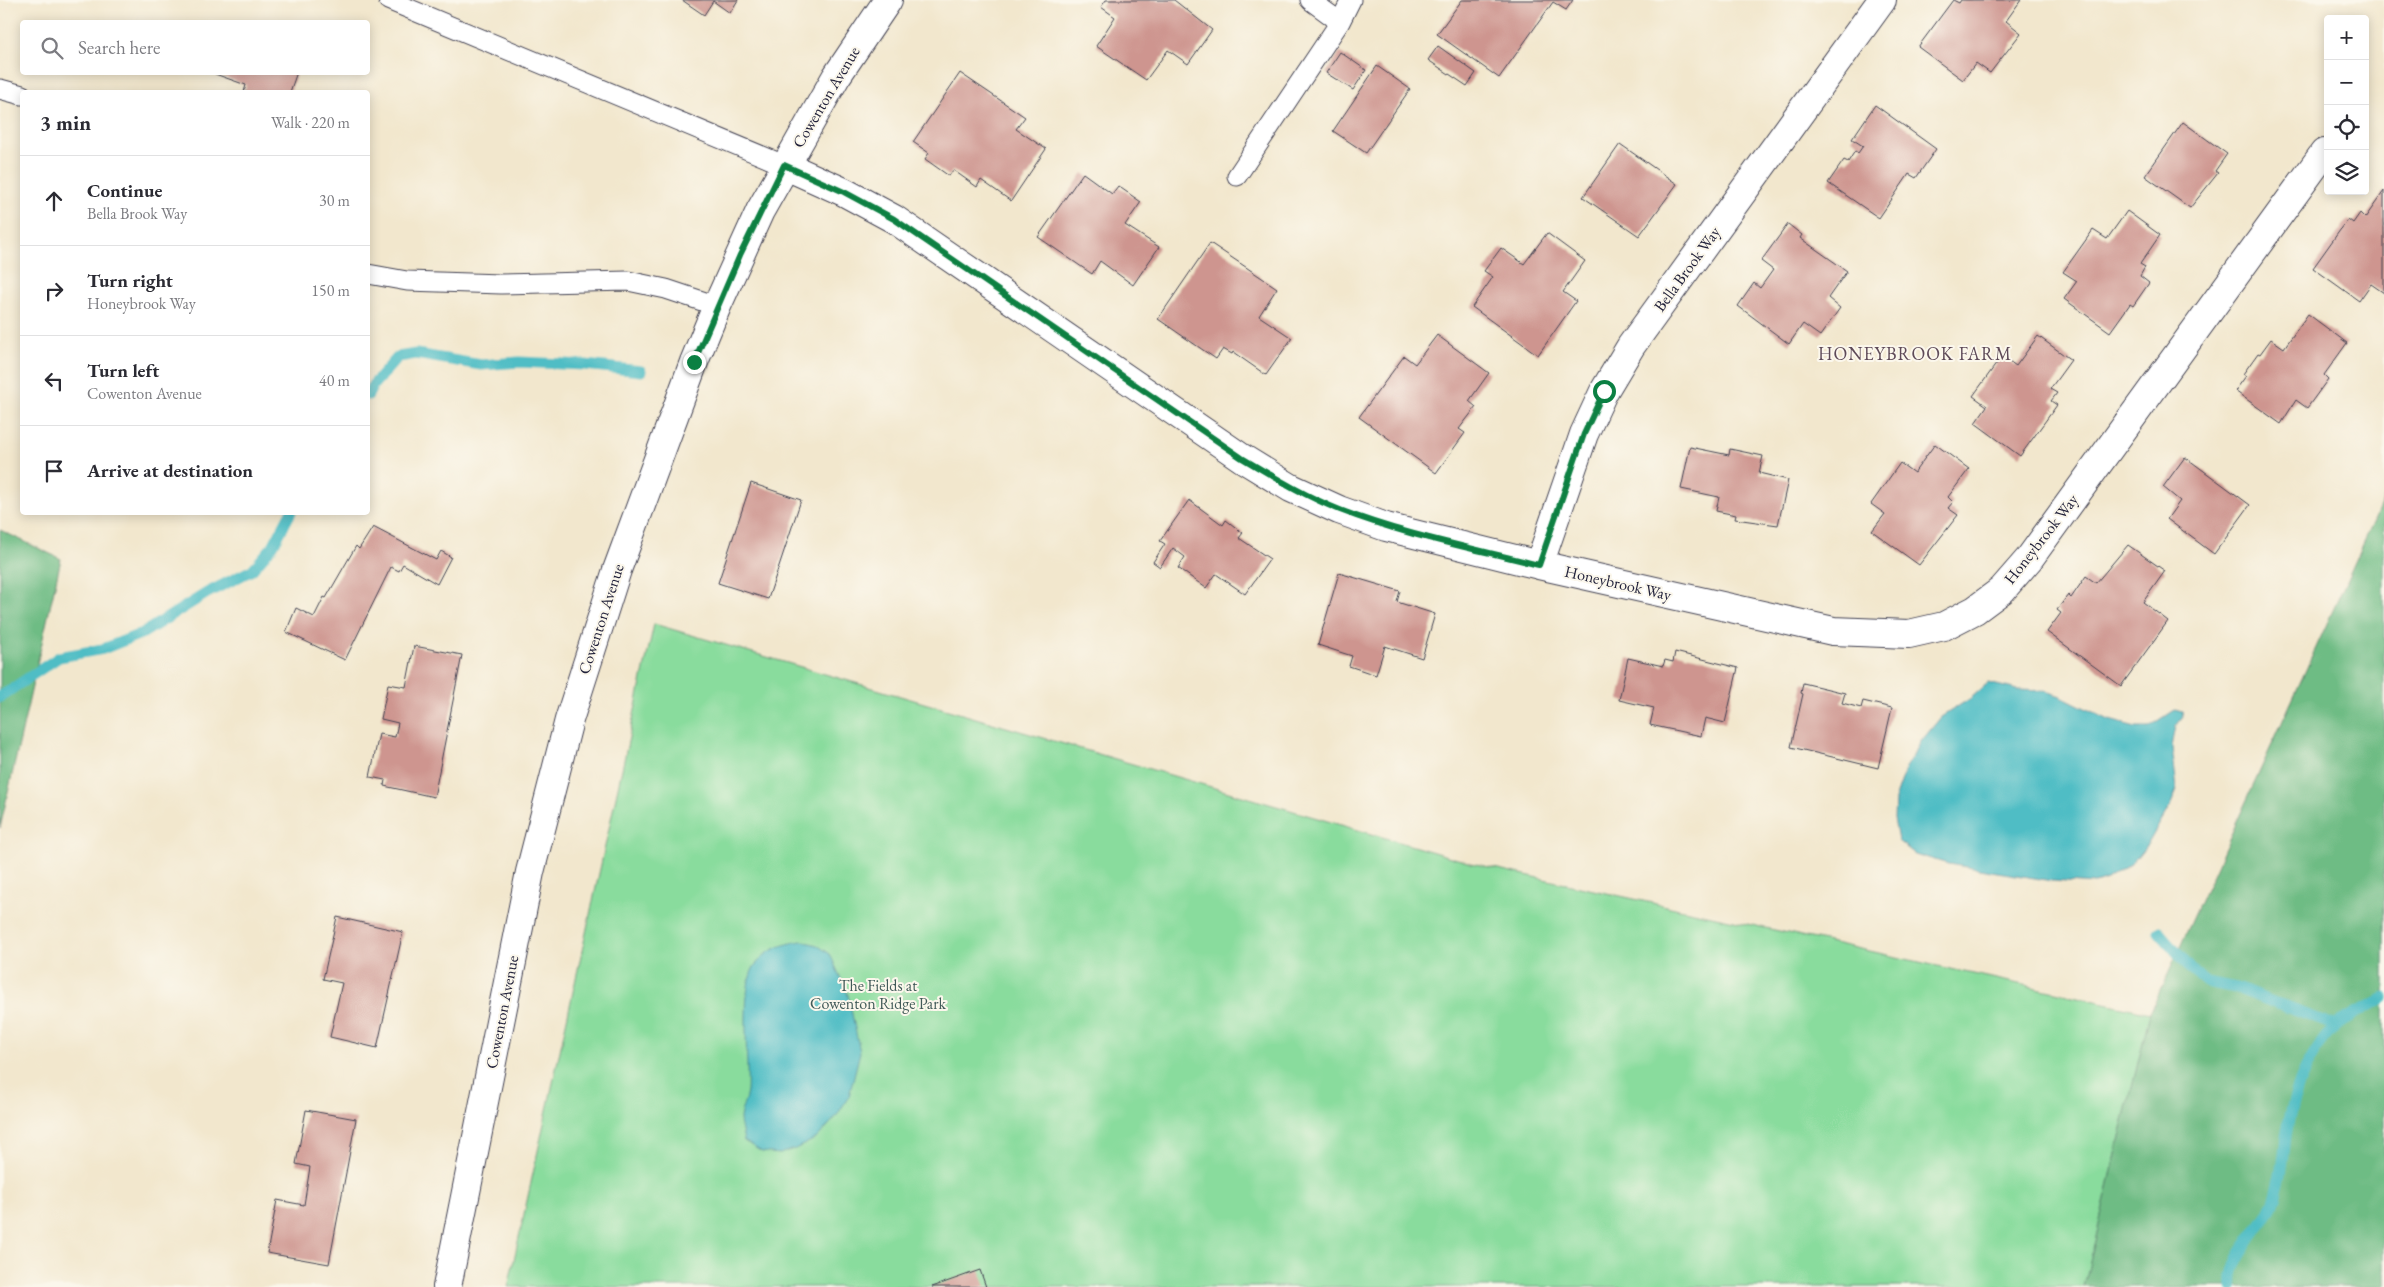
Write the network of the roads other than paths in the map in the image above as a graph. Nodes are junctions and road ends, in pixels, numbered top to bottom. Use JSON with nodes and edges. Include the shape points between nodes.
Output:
{"nodes":[{"id":1,"x":388,"y":0,"type":"edge"},
{"id":2,"x":888,"y":0,"type":"edge"},
{"id":3,"x":1310,"y":0,"type":"edge"},
{"id":4,"x":1350,"y":0,"type":"edge"},
{"id":5,"x":1882,"y":0,"type":"edge"},
{"id":6,"x":1340,"y":22,"type":"junction"},
{"id":7,"x":0,"y":89,"type":"edge"},
{"id":8,"x":20,"y":95,"type":"edge"},
{"id":9,"x":2324,"y":154,"type":"dead end"},
{"id":10,"x":784,"y":165,"type":"junction"},
{"id":11,"x":1237,"y":176,"type":"dead end"},
{"id":12,"x":370,"y":274,"type":"edge"},
{"id":13,"x":717,"y":306,"type":"junction"},
{"id":14,"x":1539,"y":565,"type":"junction"},
{"id":15,"x":447,"y":1287,"type":"edge"}],
"edges":[{"from":1,"to":10,"type":"lane"},
{"from":2,"to":10,"type":"street","name":"Cowenton Avenue","via":[[836,77]]},
{"from":3,"to":6,"type":"lane"},
{"from":4,"to":6,"type":"lane"},
{"from":5,"to":14,"type":"street","name":"Bella Brook Way","via":[[1631,346],[1604,391],[1584,434]]},
{"from":6,"to":11,"type":"lane"},
{"from":7,"to":8,"type":"lane"},
{"from":9,"to":14,"type":"street","name":"Honeybrook Way","via":[[2029,559],[2002,590],[1967,614],[1944,626],[1910,634],[1833,631]]},
{"from":10,"to":13,"type":"street","name":"Cowenton Avenue"},
{"from":10,"to":14,"type":"street","name":"Honeybrook Way","via":[[894,219],[1242,458],[1291,488],[1386,527]]},
{"from":12,"to":13,"type":"lane","via":[[407,281],[501,284],[628,281],[666,289]]},
{"from":13,"to":15,"type":"street","name":"Cowenton Avenue","via":[[640,503],[569,720],[530,872]]}]}
